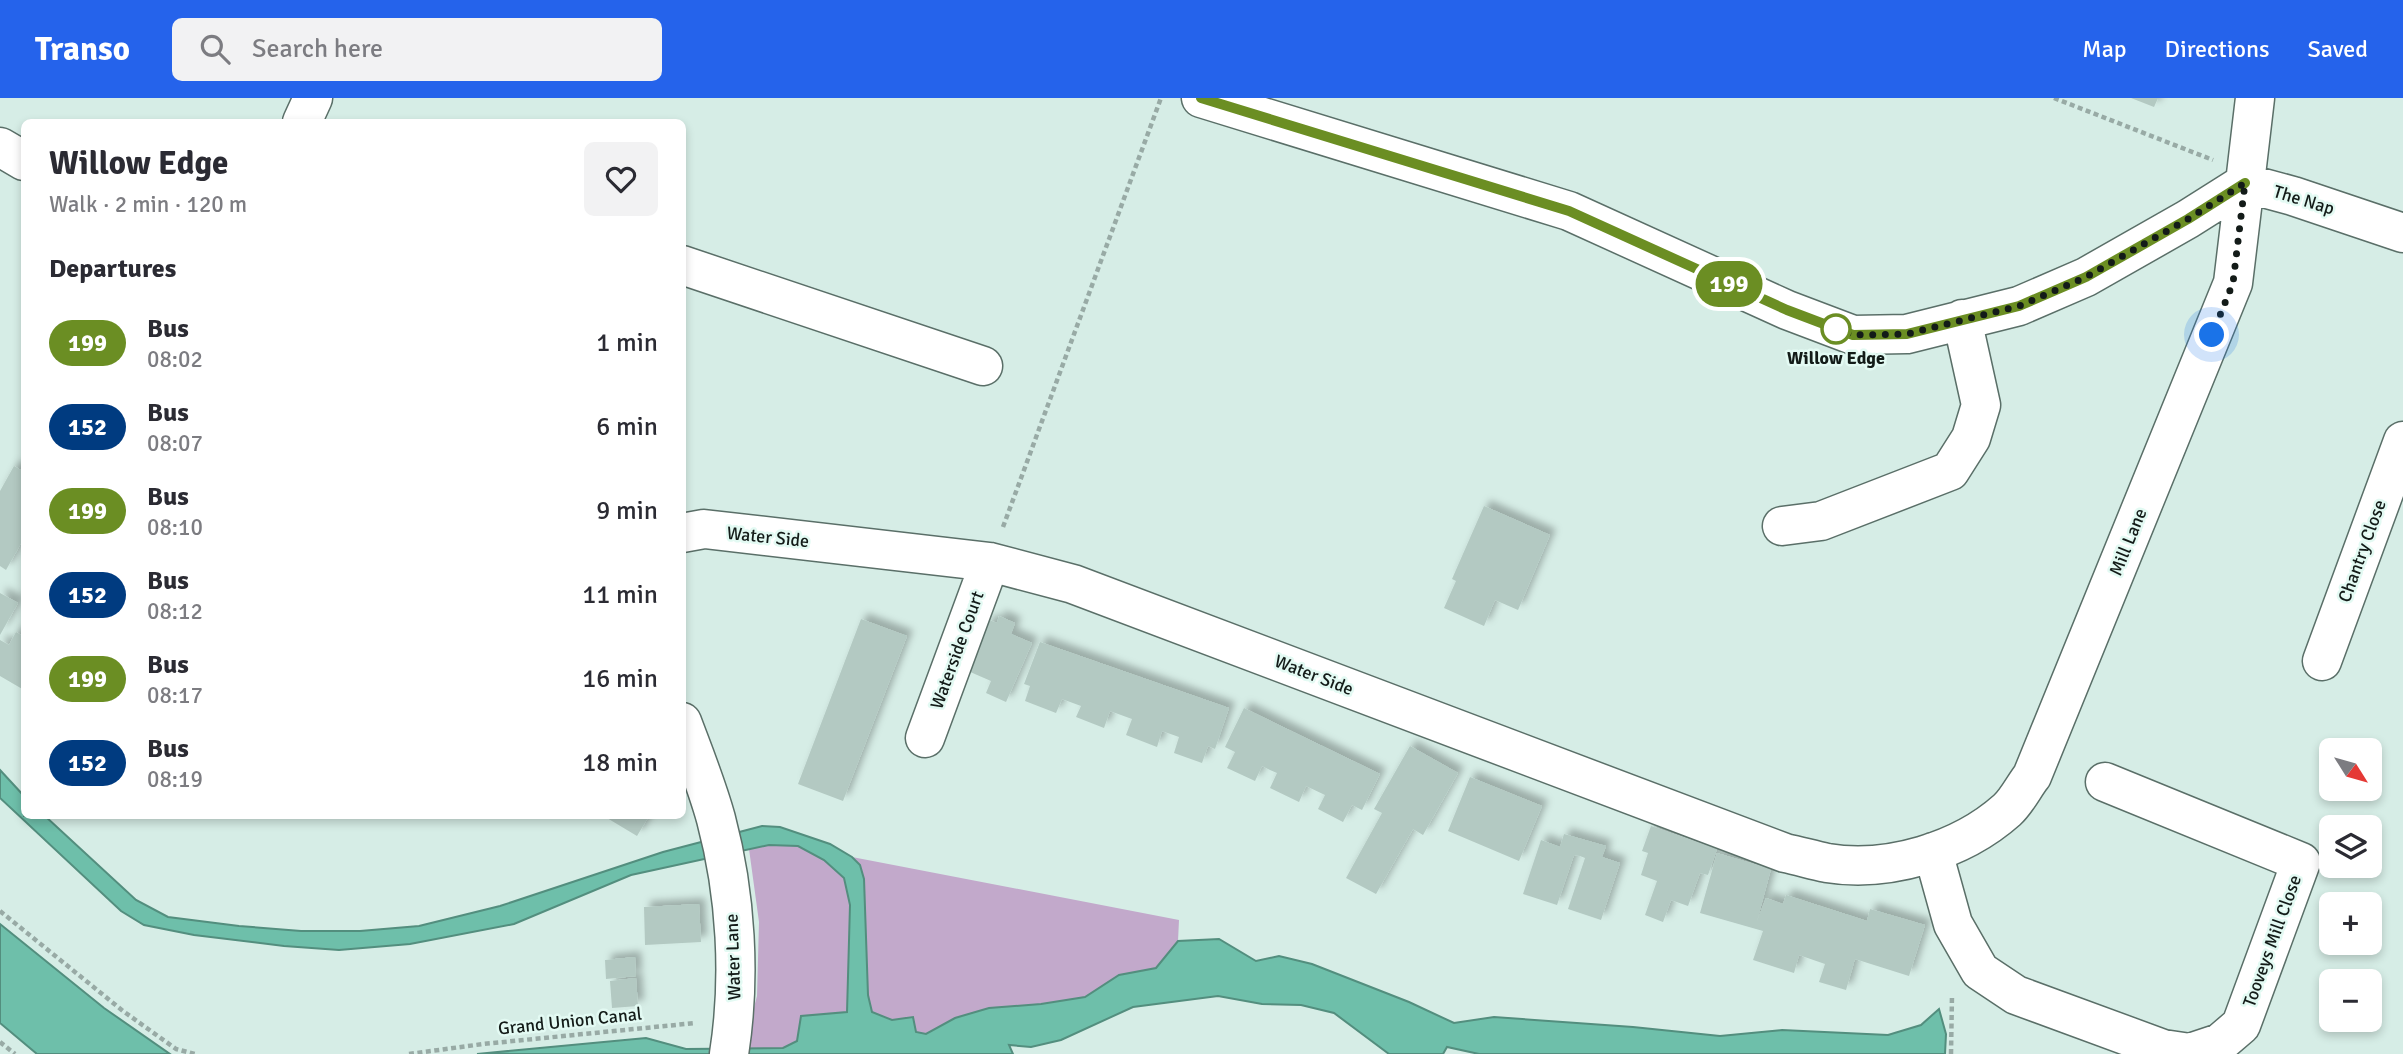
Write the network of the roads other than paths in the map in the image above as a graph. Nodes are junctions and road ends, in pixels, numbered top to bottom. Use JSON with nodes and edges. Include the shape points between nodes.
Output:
{"nodes":[{"id":1,"x":313,"y":98,"type":"edge"},
{"id":2,"x":1201,"y":98,"type":"edge"},
{"id":3,"x":2255,"y":98,"type":"edge"},
{"id":4,"x":303,"y":119,"type":"edge"},
{"id":5,"x":0,"y":147,"type":"edge"},
{"id":6,"x":21,"y":159,"type":"edge"},
{"id":7,"x":2245,"y":183,"type":"junction"},
{"id":8,"x":2403,"y":233,"type":"edge"},
{"id":9,"x":686,"y":266,"type":"edge"},
{"id":10,"x":1962,"y":319,"type":"junction"},
{"id":11,"x":983,"y":366,"type":"dead end"},
{"id":12,"x":2403,"y":440,"type":"edge"},
{"id":13,"x":1782,"y":526,"type":"dead end"},
{"id":14,"x":686,"y":532,"type":"edge"},
{"id":15,"x":990,"y":562,"type":"junction"},
{"id":16,"x":2322,"y":661,"type":"dead end"},
{"id":17,"x":686,"y":733,"type":"edge"},
{"id":18,"x":925,"y":738,"type":"dead end"},
{"id":19,"x":2105,"y":782,"type":"dead end"},
{"id":20,"x":1933,"y":852,"type":"junction"},
{"id":21,"x":732,"y":1037,"type":"edge"}],
"edges":[{"from":1,"to":4,"type":"street"},
{"from":2,"to":10,"type":"street","via":[[1569,211],[1853,335],[1907,334]]},
{"from":3,"to":7,"type":"street"},
{"from":5,"to":6,"type":"street"},
{"from":7,"to":8,"type":"street","name":"The Nap"},
{"from":7,"to":10,"type":"street","via":[[2086,277],[2019,306]]},
{"from":7,"to":20,"type":"street","name":"Mill Lane","via":[[2233,283],[2032,776],[2008,809]]},
{"from":9,"to":11,"type":"street"},
{"from":10,"to":13,"type":"street","via":[[1981,405],[1971,438],[1950,471],[1821,521]]},
{"from":12,"to":16,"type":"street","name":"Chantry Close"},
{"from":14,"to":15,"type":"street","name":"Water Side","via":[[704,529]]},
{"from":15,"to":18,"type":"street","name":"Waterside Court"},
{"from":15,"to":20,"type":"street","name":"Water Side","via":[[1073,583],[1785,853],[1829,863],[1885,864]]},
{"from":17,"to":21,"type":"street","name":"Water Lane","via":[[716,818],[725,861],[734,932]]},
{"from":19,"to":20,"type":"street","name":"Tooveys Mill Close","via":[[2313,867],[2241,1025],[2220,1043],[2190,1053],[2163,1049],[2016,995],[1980,971],[1953,924]]}]}
